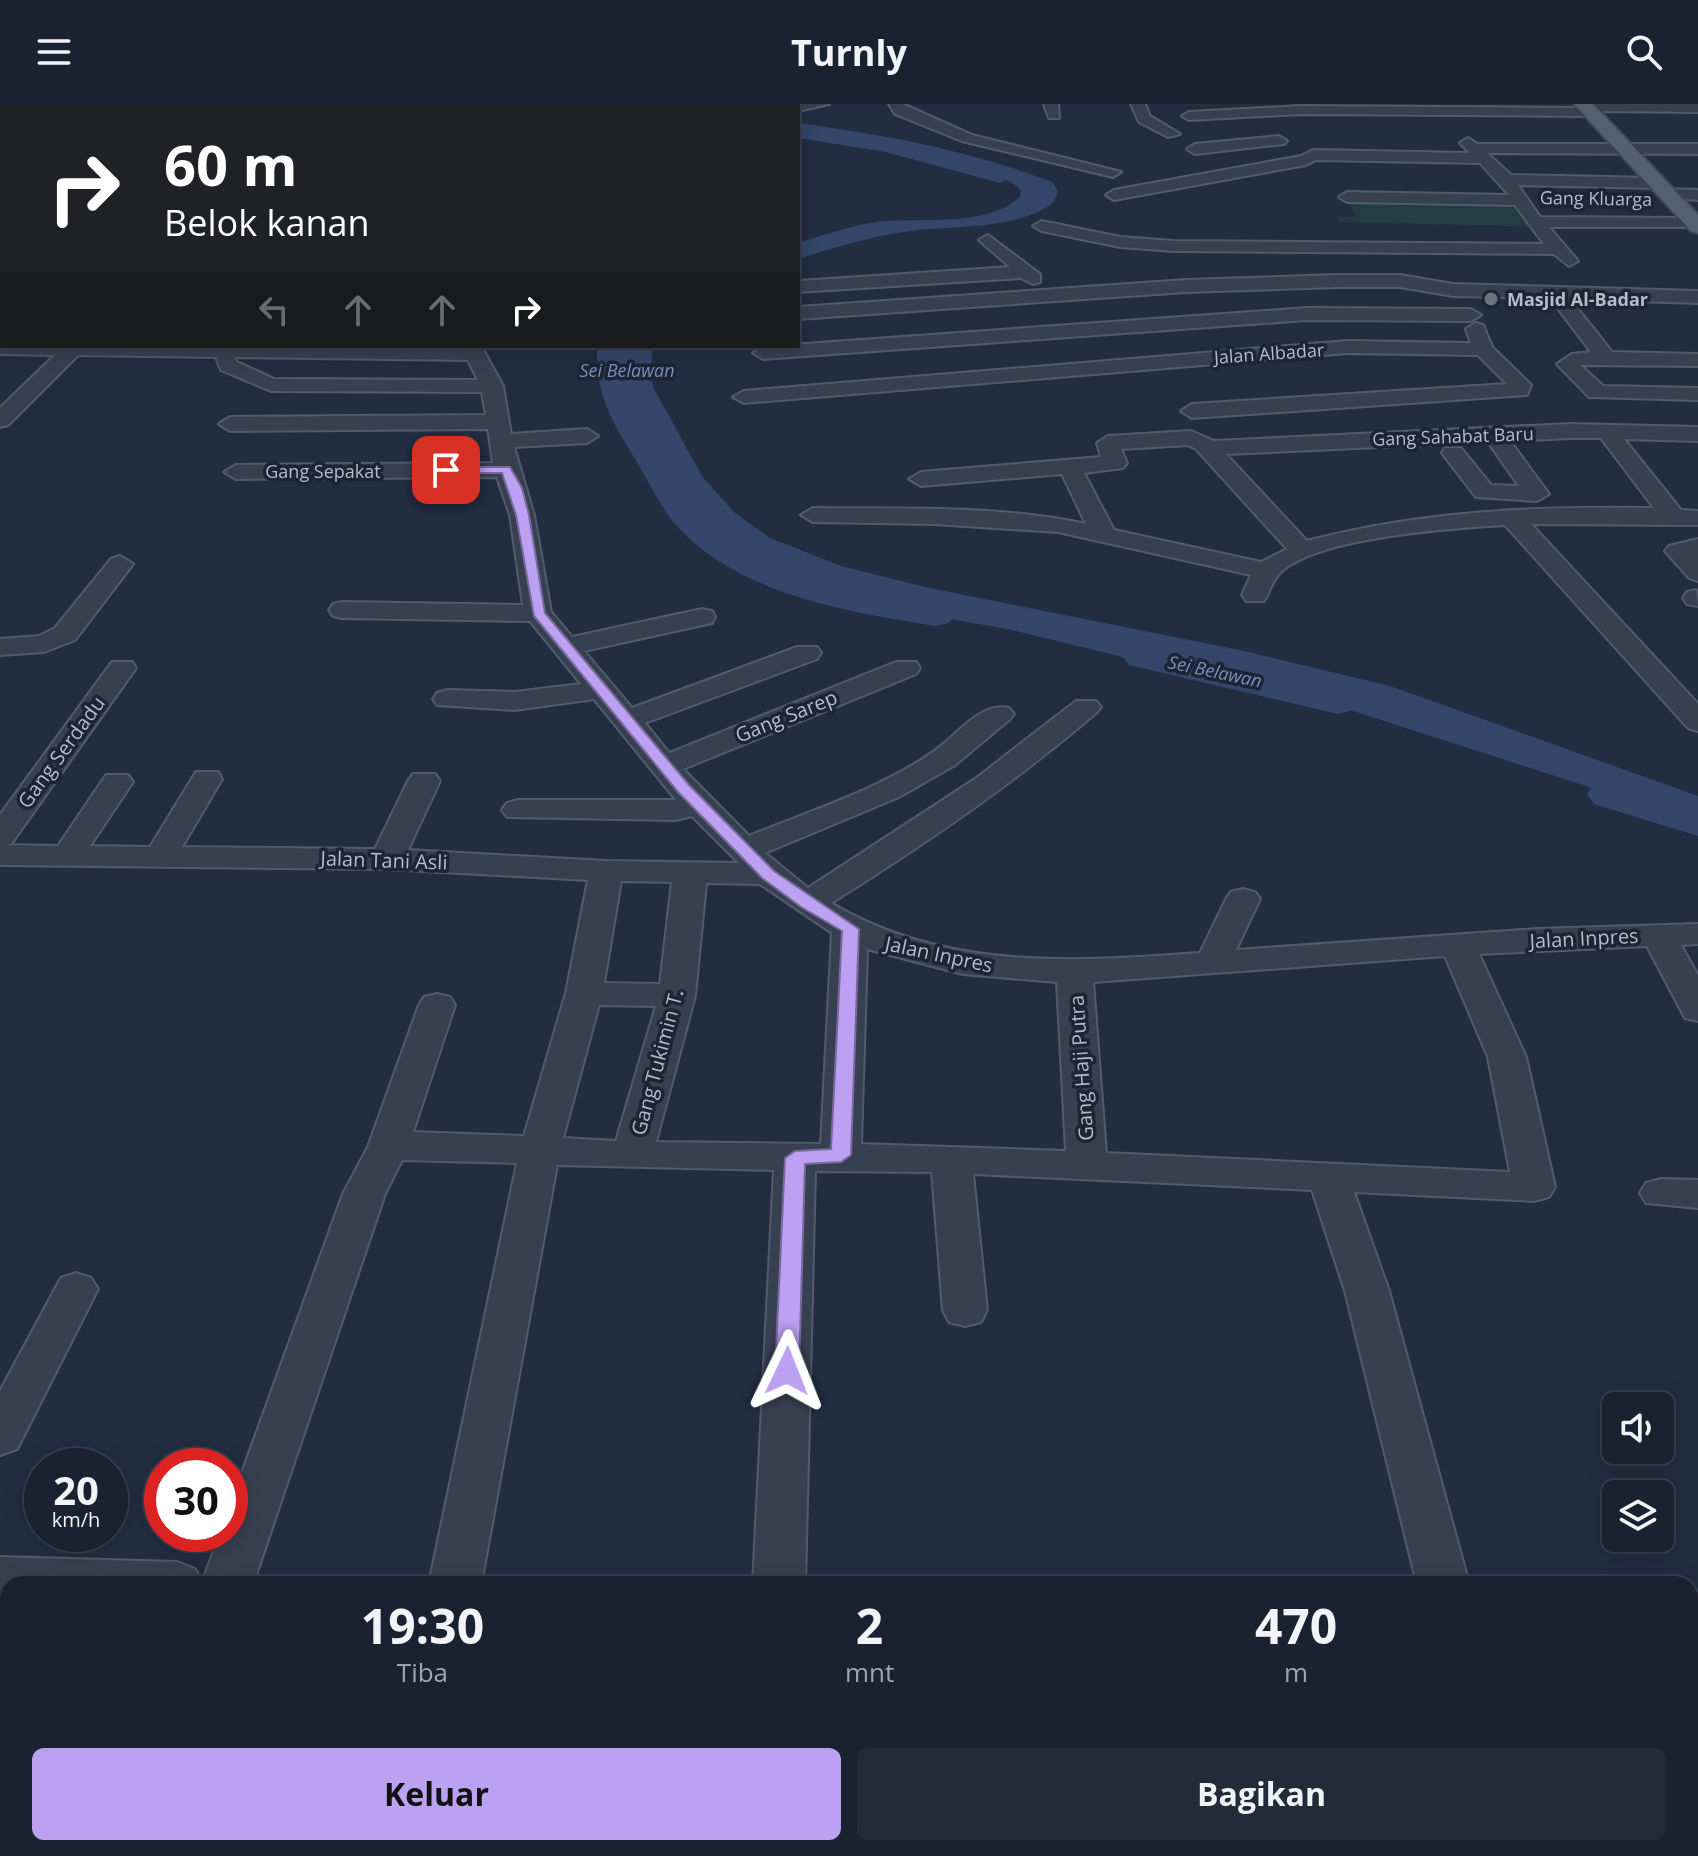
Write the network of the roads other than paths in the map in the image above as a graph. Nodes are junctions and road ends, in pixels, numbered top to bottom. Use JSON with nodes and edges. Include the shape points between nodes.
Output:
{"nodes":[{"id":1,"x":822,"y":104,"type":"edge"},
{"id":2,"x":896,"y":104,"type":"edge"},
{"id":3,"x":1138,"y":104,"type":"edge"},
{"id":4,"x":1697,"y":106,"type":"edge"},
{"id":5,"x":800,"y":107,"type":"edge"},
{"id":6,"x":1254,"y":108,"type":"edge"},
{"id":7,"x":1214,"y":109,"type":"edge"},
{"id":8,"x":1445,"y":113,"type":"edge"},
{"id":9,"x":1592,"y":114,"type":"edge"},
{"id":10,"x":1189,"y":116,"type":"dead end"},
{"id":11,"x":1698,"y":119,"type":"edge"},
{"id":12,"x":991,"y":128,"type":"dead end"},
{"id":13,"x":1635,"y":130,"type":"dead end"},
{"id":14,"x":948,"y":131,"type":"junction"},
{"id":15,"x":1206,"y":131,"type":"dead end"},
{"id":16,"x":1173,"y":134,"type":"dead end"},
{"id":17,"x":1296,"y":138,"type":"dead end"},
{"id":18,"x":1468,"y":146,"type":"junction"},
{"id":19,"x":1195,"y":149,"type":"dead end"},
{"id":20,"x":1626,"y":149,"type":"junction"},
{"id":21,"x":1698,"y":149,"type":"edge"},
{"id":22,"x":1113,"y":172,"type":"dead end"},
{"id":23,"x":1372,"y":176,"type":"dead end"},
{"id":24,"x":1108,"y":190,"type":"dead end"},
{"id":25,"x":1514,"y":190,"type":"junction"},
{"id":26,"x":1698,"y":195,"type":"edge"},
{"id":27,"x":1347,"y":197,"type":"dead end"},
{"id":28,"x":1683,"y":208,"type":"edge"},
{"id":29,"x":1535,"y":222,"type":"junction"},
{"id":30,"x":1042,"y":226,"type":"dead end"},
{"id":31,"x":988,"y":240,"type":"dead end"},
{"id":32,"x":1559,"y":249,"type":"junction"},
{"id":33,"x":936,"y":258,"type":"dead end"},
{"id":34,"x":872,"y":263,"type":"dead end"},
{"id":35,"x":1492,"y":267,"type":"dead end"},
{"id":36,"x":1576,"y":269,"type":"junction"},
{"id":37,"x":1109,"y":271,"type":"dead end"},
{"id":38,"x":1024,"y":272,"type":"junction"},
{"id":39,"x":958,"y":276,"type":"junction"},
{"id":40,"x":891,"y":282,"type":"junction"},
{"id":41,"x":800,"y":287,"type":"edge"},
{"id":42,"x":1133,"y":290,"type":"junction"},
{"id":43,"x":1453,"y":290,"type":"junction"},
{"id":44,"x":1555,"y":292,"type":"junction"},
{"id":45,"x":1596,"y":293,"type":"junction"},
{"id":46,"x":1057,"y":296,"type":"junction"},
{"id":47,"x":1698,"y":297,"type":"edge"},
{"id":48,"x":800,"y":313,"type":"edge"},
{"id":49,"x":1471,"y":315,"type":"junction"},
{"id":50,"x":1347,"y":347,"type":"junction"},
{"id":51,"x":59,"y":348,"type":"edge"},
{"id":52,"x":1439,"y":348,"type":"junction"},
{"id":53,"x":73,"y":349,"type":"junction"},
{"id":54,"x":1483,"y":349,"type":"junction"},
{"id":55,"x":472,"y":350,"type":"edge"},
{"id":56,"x":1286,"y":352,"type":"junction"},
{"id":57,"x":763,"y":353,"type":"dead end"},
{"id":58,"x":1605,"y":357,"type":"junction"},
{"id":59,"x":225,"y":359,"type":"dead end"},
{"id":60,"x":1188,"y":359,"type":"junction"},
{"id":61,"x":1698,"y":360,"type":"edge"},
{"id":62,"x":1095,"y":368,"type":"junction"},
{"id":63,"x":1365,"y":369,"type":"dead end"},
{"id":64,"x":1303,"y":373,"type":"dead end"},
{"id":65,"x":1203,"y":377,"type":"dead end"},
{"id":66,"x":492,"y":386,"type":"junction"},
{"id":67,"x":1111,"y":390,"type":"dead end"},
{"id":68,"x":1472,"y":394,"type":"junction"},
{"id":69,"x":1698,"y":394,"type":"edge"},
{"id":70,"x":744,"y":397,"type":"dead end"},
{"id":71,"x":1192,"y":411,"type":"dead end"},
{"id":72,"x":0,"y":420,"type":"edge"},
{"id":73,"x":230,"y":424,"type":"dead end"},
{"id":74,"x":500,"y":432,"type":"junction"},
{"id":75,"x":1608,"y":433,"type":"junction"},
{"id":76,"x":1494,"y":434,"type":"junction"},
{"id":77,"x":1698,"y":434,"type":"edge"},
{"id":78,"x":587,"y":436,"type":"dead end"},
{"id":79,"x":1208,"y":448,"type":"junction"},
{"id":80,"x":1453,"y":453,"type":"dead end"},
{"id":81,"x":1069,"y":466,"type":"junction"},
{"id":82,"x":506,"y":470,"type":"junction"},
{"id":83,"x":236,"y":472,"type":"dead end"},
{"id":84,"x":946,"y":477,"type":"junction"},
{"id":85,"x":921,"y":479,"type":"dead end"},
{"id":86,"x":1537,"y":494,"type":"junction"},
{"id":87,"x":813,"y":515,"type":"dead end"},
{"id":88,"x":1550,"y":516,"type":"junction"},
{"id":89,"x":1673,"y":516,"type":"junction"},
{"id":90,"x":957,"y":518,"type":"junction"},
{"id":91,"x":1698,"y":518,"type":"edge"},
{"id":92,"x":1513,"y":519,"type":"junction"},
{"id":93,"x":1103,"y":532,"type":"junction"},
{"id":94,"x":1698,"y":547,"type":"edge"},
{"id":95,"x":1302,"y":550,"type":"junction"},
{"id":96,"x":120,"y":564,"type":"dead end"},
{"id":97,"x":1267,"y":571,"type":"junction"},
{"id":98,"x":1697,"y":590,"type":"edge"},
{"id":99,"x":1255,"y":595,"type":"dead end"},
{"id":100,"x":342,"y":610,"type":"dead end"},
{"id":101,"x":538,"y":613,"type":"junction"},
{"id":102,"x":702,"y":617,"type":"dead end"},
{"id":103,"x":0,"y":647,"type":"edge"},
{"id":104,"x":565,"y":647,"type":"junction"},
{"id":105,"x":807,"y":653,"type":"dead end"},
{"id":106,"x":122,"y":668,"type":"dead end"},
{"id":107,"x":906,"y":668,"type":"dead end"},
{"id":108,"x":600,"y":690,"type":"junction"},
{"id":109,"x":447,"y":699,"type":"dead end"},
{"id":110,"x":1086,"y":707,"type":"dead end"},
{"id":111,"x":999,"y":714,"type":"dead end"},
{"id":112,"x":626,"y":720,"type":"junction"},
{"id":113,"x":1698,"y":722,"type":"edge"},
{"id":114,"x":665,"y":765,"type":"junction"},
{"id":115,"x":207,"y":779,"type":"dead end"},
{"id":116,"x":424,"y":781,"type":"dead end"},
{"id":117,"x":117,"y":782,"type":"dead end"},
{"id":118,"x":699,"y":804,"type":"junction"},
{"id":119,"x":518,"y":810,"type":"dead end"},
{"id":120,"x":0,"y":837,"type":"edge"},
{"id":121,"x":0,"y":855,"type":"edge"},
{"id":122,"x":68,"y":855,"type":"junction"},
{"id":123,"x":161,"y":855,"type":"junction"},
{"id":124,"x":387,"y":859,"type":"junction"},
{"id":125,"x":757,"y":862,"type":"junction"},
{"id":126,"x":606,"y":871,"type":"junction"},
{"id":127,"x":690,"y":874,"type":"junction"},
{"id":128,"x":1243,"y":899,"type":"dead end"},
{"id":129,"x":807,"y":903,"type":"junction"},
{"id":130,"x":850,"y":929,"type":"junction"},
{"id":131,"x":1658,"y":934,"type":"junction"},
{"id":132,"x":1698,"y":934,"type":"edge"},
{"id":133,"x":1458,"y":946,"type":"junction"},
{"id":134,"x":1213,"y":962,"type":"junction"},
{"id":135,"x":1074,"y":973,"type":"junction"},
{"id":136,"x":584,"y":993,"type":"junction"},
{"id":137,"x":677,"y":996,"type":"junction"},
{"id":138,"x":437,"y":1005,"type":"dead end"},
{"id":139,"x":1698,"y":1010,"type":"edge"},
{"id":140,"x":388,"y":1147,"type":"junction"},
{"id":141,"x":539,"y":1153,"type":"junction"},
{"id":142,"x":632,"y":1155,"type":"junction"},
{"id":143,"x":841,"y":1155,"type":"junction"},
{"id":144,"x":795,"y":1158,"type":"junction"},
{"id":145,"x":951,"y":1159,"type":"junction"},
{"id":146,"x":1087,"y":1164,"type":"junction"},
{"id":147,"x":1328,"y":1176,"type":"junction"},
{"id":148,"x":76,"y":1289,"type":"dead end"},
{"id":149,"x":965,"y":1310,"type":"dead end"},
{"id":150,"x":0,"y":1436,"type":"edge"},
{"id":151,"x":230,"y":1576,"type":"edge"},
{"id":152,"x":457,"y":1576,"type":"edge"},
{"id":153,"x":779,"y":1576,"type":"edge"},
{"id":154,"x":1441,"y":1576,"type":"edge"}],
"edges":[{"from":1,"to":5,"type":"street"},
{"from":2,"to":14,"type":"street","via":[[900,111]]},
{"from":3,"to":16,"type":"street","via":[[1144,119]]},
{"from":4,"to":9,"type":"street"},
{"from":6,"to":7,"type":"street"},
{"from":6,"to":8,"type":"street"},
{"from":7,"to":10,"type":"street"},
{"from":8,"to":9,"type":"street"},
{"from":8,"to":15,"type":"street","via":[[1306,119]]},
{"from":8,"to":18,"type":"street"},
{"from":9,"to":11,"type":"street"},
{"from":9,"to":13,"type":"street"},
{"from":9,"to":20,"type":"main road"},
{"from":12,"to":14,"type":"street"},
{"from":14,"to":22,"type":"street"},
{"from":17,"to":19,"type":"street"},
{"from":18,"to":20,"type":"street"},
{"from":18,"to":24,"type":"street","via":[[1316,155],[1205,177],[1173,175]]},
{"from":18,"to":25,"type":"street"},
{"from":20,"to":21,"type":"street"},
{"from":20,"to":28,"type":"main road"},
{"from":23,"to":25,"type":"street"},
{"from":25,"to":27,"type":"street"},
{"from":25,"to":28,"type":"street","name":"Gang Kluarga"},
{"from":25,"to":29,"type":"street"},
{"from":26,"to":28,"type":"street"},
{"from":28,"to":29,"type":"street"},
{"from":29,"to":32,"type":"street"},
{"from":30,"to":32,"type":"street","via":[[1138,244],[1257,257]]},
{"from":31,"to":38,"type":"street"},
{"from":32,"to":36,"type":"street"},
{"from":33,"to":39,"type":"street"},
{"from":34,"to":40,"type":"street"},
{"from":35,"to":36,"type":"street"},
{"from":36,"to":45,"type":"street"},
{"from":37,"to":42,"type":"street"},
{"from":38,"to":39,"type":"street"},
{"from":38,"to":46,"type":"street"},
{"from":39,"to":40,"type":"street"},
{"from":40,"to":41,"type":"street"},
{"from":42,"to":43,"type":"street","via":[[1400,281]]},
{"from":42,"to":46,"type":"street"},
{"from":43,"to":44,"type":"street"},
{"from":43,"to":49,"type":"street"},
{"from":44,"to":45,"type":"street"},
{"from":44,"to":58,"type":"street"},
{"from":45,"to":47,"type":"street"},
{"from":46,"to":48,"type":"street"},
{"from":49,"to":54,"type":"street"},
{"from":49,"to":57,"type":"street","via":[[1307,314]]},
{"from":50,"to":52,"type":"street","name":"Jalan Albadar"},
{"from":50,"to":56,"type":"street","name":"Jalan Albadar"},
{"from":50,"to":63,"type":"street"},
{"from":51,"to":53,"type":"street"},
{"from":52,"to":54,"type":"street","name":"Jalan Albadar"},
{"from":52,"to":68,"type":"street"},
{"from":53,"to":55,"type":"street"},
{"from":53,"to":72,"type":"street"},
{"from":54,"to":68,"type":"street","via":[[1521,389]]},
{"from":55,"to":66,"type":"street","name":"Jalan Inpres"},
{"from":56,"to":60,"type":"street","name":"Jalan Albadar"},
{"from":56,"to":64,"type":"street"},
{"from":58,"to":61,"type":"street"},
{"from":58,"to":69,"type":"street","via":[[1567,364],[1597,392]]},
{"from":59,"to":66,"type":"street","via":[[242,375],[271,385]]},
{"from":60,"to":62,"type":"street","name":"Jalan Albadar"},
{"from":60,"to":65,"type":"street"},
{"from":62,"to":67,"type":"street"},
{"from":62,"to":70,"type":"street","name":"Jalan Albadar"},
{"from":66,"to":74,"type":"street","name":"Jalan Inpres"},
{"from":68,"to":71,"type":"street"},
{"from":73,"to":74,"type":"street"},
{"from":74,"to":78,"type":"street"},
{"from":74,"to":82,"type":"street","name":"Jalan Inpres"},
{"from":75,"to":76,"type":"street","name":"Gang Sahabat Baru"},
{"from":75,"to":77,"type":"street","name":"Gang Sahabat Baru"},
{"from":75,"to":89,"type":"street"},
{"from":76,"to":79,"type":"street","name":"Gang Sahabat Baru"},
{"from":76,"to":86,"type":"street"},
{"from":79,"to":81,"type":"street","name":"Gang Sahabat Baru","via":[[1191,438],[1115,442],[1106,446],[1115,463]]},
{"from":79,"to":95,"type":"street"},
{"from":80,"to":86,"type":"street","via":[[1484,492]]},
{"from":81,"to":84,"type":"street"},
{"from":81,"to":93,"type":"street"},
{"from":82,"to":83,"type":"street","name":"Gang Sepakat"},
{"from":82,"to":101,"type":"street","name":"Jalan Inpres","via":[[516,488]]},
{"from":84,"to":85,"type":"street"},
{"from":84,"to":90,"type":"street"},
{"from":86,"to":88,"type":"street"},
{"from":87,"to":90,"type":"street"},
{"from":88,"to":89,"type":"street"},
{"from":88,"to":92,"type":"street"},
{"from":89,"to":91,"type":"street"},
{"from":90,"to":93,"type":"street"},
{"from":92,"to":95,"type":"street","via":[[1380,531]]},
{"from":92,"to":113,"type":"street"},
{"from":93,"to":97,"type":"street"},
{"from":94,"to":98,"type":"street","via":[[1678,551]]},
{"from":95,"to":97,"type":"street"},
{"from":96,"to":103,"type":"street","via":[[65,634],[44,644]]},
{"from":97,"to":99,"type":"street"},
{"from":100,"to":101,"type":"street"},
{"from":101,"to":104,"type":"street","name":"Jalan Inpres"},
{"from":102,"to":104,"type":"street"},
{"from":104,"to":108,"type":"street","name":"Jalan Inpres"},
{"from":105,"to":112,"type":"street"},
{"from":106,"to":120,"type":"street","name":"Gang Serdadu"},
{"from":107,"to":114,"type":"street","name":"Gang Sarep"},
{"from":108,"to":109,"type":"street","via":[[528,700]]},
{"from":108,"to":112,"type":"street","name":"Jalan Inpres"},
{"from":110,"to":129,"type":"street","via":[[1035,751]]},
{"from":111,"to":125,"type":"street","via":[[944,759]]},
{"from":112,"to":114,"type":"street","name":"Jalan Inpres"},
{"from":114,"to":118,"type":"street","name":"Jalan Inpres"},
{"from":115,"to":123,"type":"street"},
{"from":116,"to":124,"type":"street"},
{"from":117,"to":122,"type":"street"},
{"from":118,"to":119,"type":"street","via":[[676,810]]},
{"from":118,"to":125,"type":"street","name":"Jalan Inpres"},
{"from":121,"to":122,"type":"street","name":"Jalan Tani Asli"},
{"from":122,"to":123,"type":"street","name":"Jalan Tani Asli"},
{"from":123,"to":124,"type":"street","name":"Jalan Tani Asli"},
{"from":124,"to":126,"type":"street","name":"Jalan Tani Asli"},
{"from":125,"to":127,"type":"street","name":"Jalan Tani Asli"},
{"from":125,"to":129,"type":"street","name":"Jalan Inpres"},
{"from":126,"to":127,"type":"street","name":"Jalan Tani Asli"},
{"from":126,"to":136,"type":"street"},
{"from":127,"to":137,"type":"street","name":"Gang Tukimin T."},
{"from":128,"to":134,"type":"street"},
{"from":129,"to":130,"type":"street","name":"Jalan Inpres"},
{"from":130,"to":135,"type":"street","name":"Jalan Inpres","via":[[963,963]]},
{"from":130,"to":143,"type":"street"},
{"from":131,"to":132,"type":"street","name":"Jalan Inpres"},
{"from":131,"to":133,"type":"street","name":"Jalan Inpres"},
{"from":131,"to":139,"type":"street"},
{"from":133,"to":134,"type":"street","name":"Jalan Inpres"},
{"from":133,"to":147,"type":"street","via":[[1507,1057],[1534,1187]]},
{"from":134,"to":135,"type":"street","name":"Jalan Inpres"},
{"from":135,"to":146,"type":"street","name":"Gang Haji Putra"},
{"from":136,"to":137,"type":"street"},
{"from":136,"to":141,"type":"street"},
{"from":137,"to":142,"type":"street","name":"Gang Tukimin T."},
{"from":138,"to":140,"type":"street"},
{"from":140,"to":141,"type":"street"},
{"from":140,"to":151,"type":"street","via":[[364,1194]]},
{"from":141,"to":142,"type":"street"},
{"from":141,"to":152,"type":"street"},
{"from":142,"to":144,"type":"street"},
{"from":143,"to":144,"type":"street"},
{"from":143,"to":145,"type":"street"},
{"from":144,"to":153,"type":"street"},
{"from":145,"to":146,"type":"street"},
{"from":145,"to":149,"type":"street"},
{"from":146,"to":147,"type":"street"},
{"from":147,"to":154,"type":"street","via":[[1367,1291]]},
{"from":148,"to":150,"type":"street"}]}
